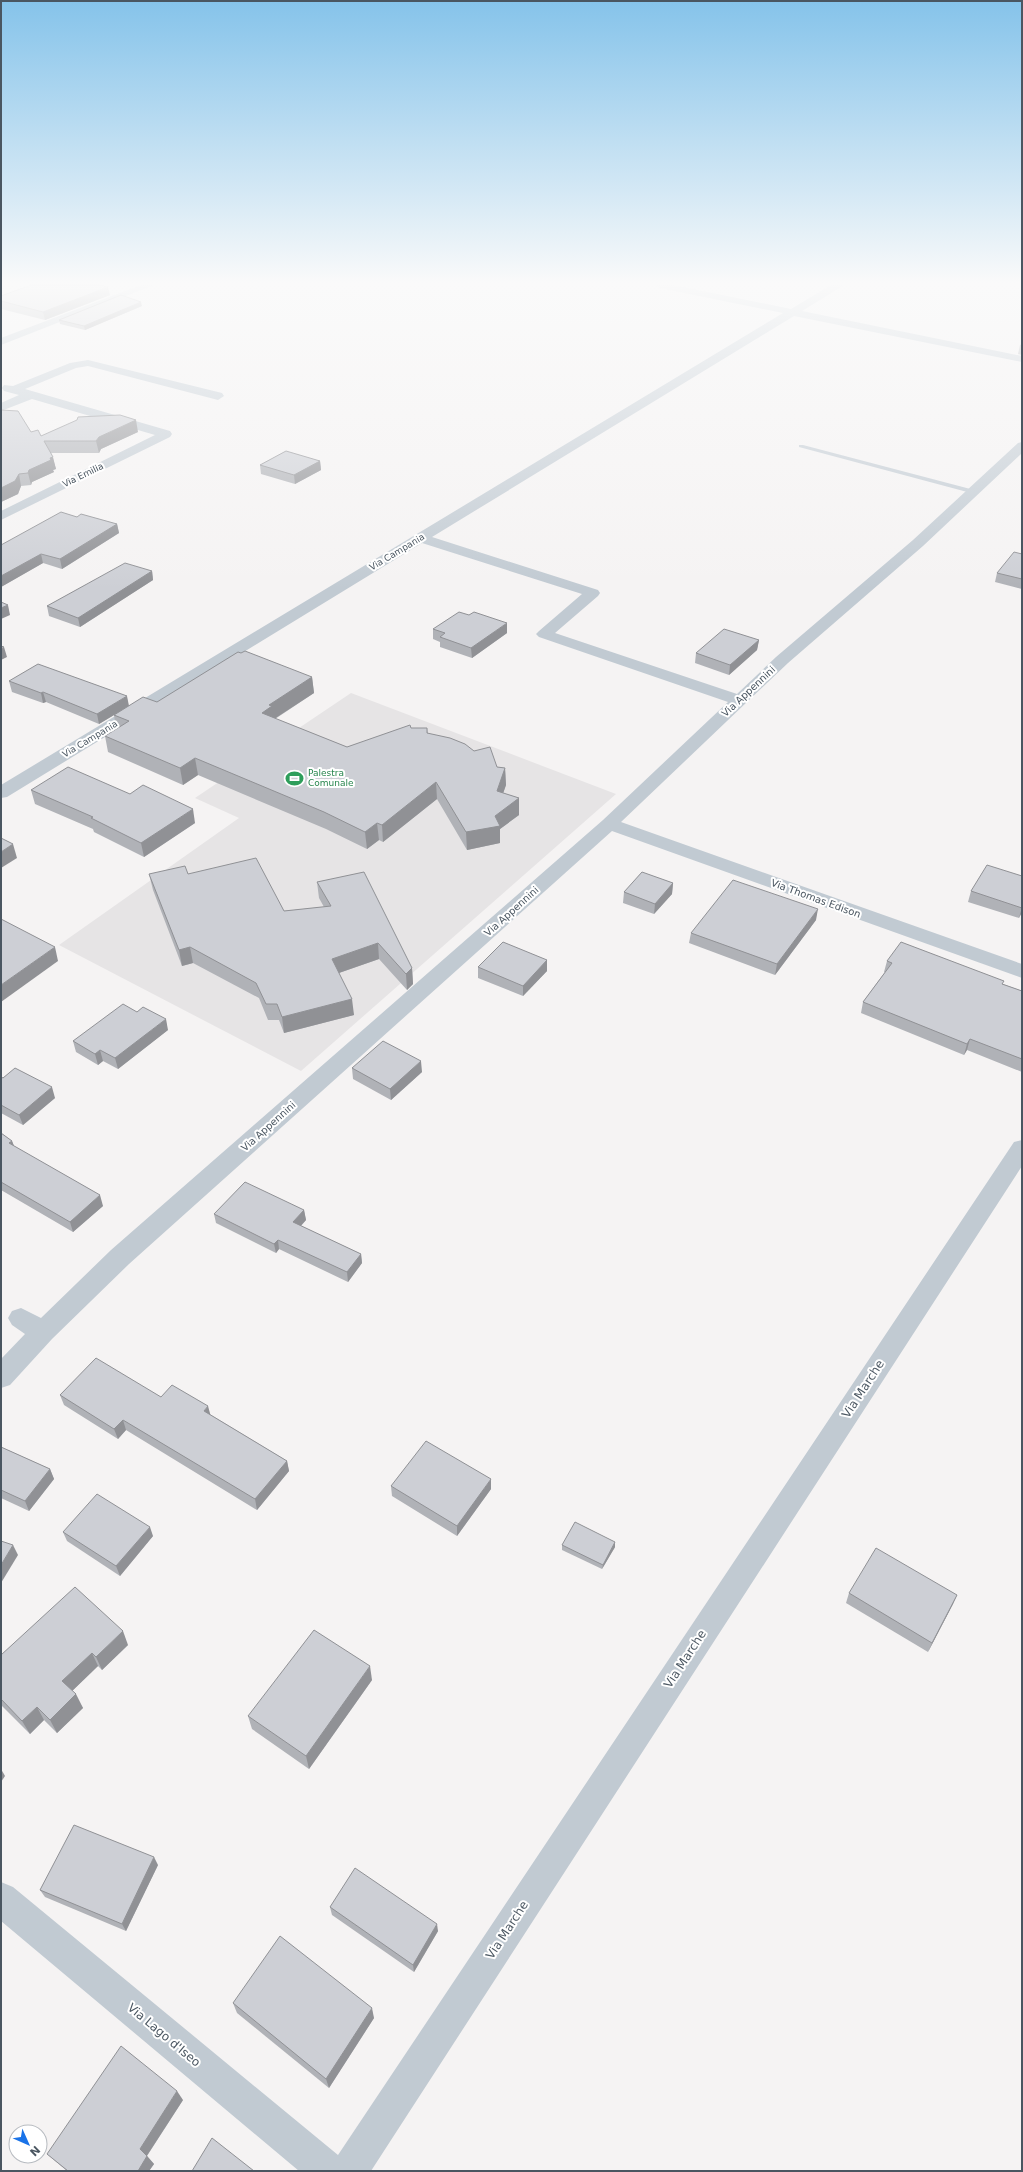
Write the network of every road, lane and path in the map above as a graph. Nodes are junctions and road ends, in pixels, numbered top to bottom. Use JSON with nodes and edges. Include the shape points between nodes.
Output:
{"nodes":[{"id":1,"x":2,"y":386,"type":"edge"},
{"id":2,"x":22,"y":386,"type":"edge"},
{"id":3,"x":180,"y":386,"type":"edge"},
{"id":4,"x":668,"y":386,"type":"edge"},
{"id":5,"x":13,"y":390,"type":"junction"},
{"id":6,"x":30,"y":395,"type":"junction"},
{"id":7,"x":218,"y":396,"type":"dead end"},
{"id":8,"x":1,"y":407,"type":"edge"},
{"id":9,"x":801,"y":446,"type":"dead end"},
{"id":10,"x":1018,"y":455,"type":"edge"},
{"id":11,"x":974,"y":491,"type":"junction"},
{"id":12,"x":1,"y":516,"type":"edge"},
{"id":13,"x":420,"y":538,"type":"junction"},
{"id":14,"x":738,"y":700,"type":"junction"},
{"id":15,"x":1,"y":793,"type":"edge"},
{"id":16,"x":609,"y":824,"type":"junction"},
{"id":17,"x":1022,"y":971,"type":"edge"},
{"id":18,"x":1022,"y":1148,"type":"edge"},
{"id":19,"x":21,"y":1318,"type":"dead end"},
{"id":20,"x":43,"y":1332,"type":"junction"},
{"id":21,"x":1,"y":1378,"type":"edge"},
{"id":22,"x":1,"y":1899,"type":"edge"},
{"id":23,"x":328,"y":2171,"type":"edge"},
{"id":24,"x":349,"y":2171,"type":"edge"}],
"edges":[{"from":1,"to":5,"type":"street"},
{"from":2,"to":5,"type":"street"},
{"from":3,"to":7,"type":"street"},
{"from":4,"to":13,"type":"street","name":"Via Campania"},
{"from":5,"to":6,"type":"street"},
{"from":6,"to":8,"type":"street"},
{"from":6,"to":12,"type":"street","name":"Via Emilia","via":[[166,434]]},
{"from":9,"to":11,"type":"lane"},
{"from":10,"to":11,"type":"street","name":"Via Appennini"},
{"from":11,"to":14,"type":"street","name":"Via Appennini"},
{"from":13,"to":14,"type":"street","via":[[593,593],[544,634]]},
{"from":13,"to":15,"type":"street","name":"Via Campania"},
{"from":14,"to":16,"type":"street","name":"Via Appennini"},
{"from":16,"to":17,"type":"street","name":"Via Thomas Edison"},
{"from":16,"to":20,"type":"street","name":"Via Appennini","via":[[120,1257]]},
{"from":18,"to":24,"type":"street","name":"Via Marche"},
{"from":19,"to":20,"type":"street"},
{"from":20,"to":21,"type":"street","name":"Via Appennini"},
{"from":22,"to":23,"type":"street","name":"Via Lago d'Iseo"}]}
